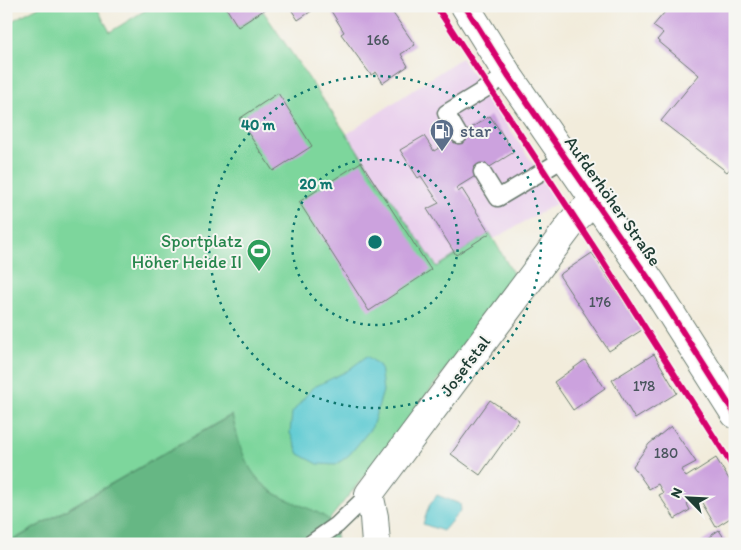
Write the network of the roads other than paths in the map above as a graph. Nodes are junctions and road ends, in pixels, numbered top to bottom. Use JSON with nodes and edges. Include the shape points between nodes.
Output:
{"nodes":[{"id":1,"x":465,"y":6,"type":"edge"},
{"id":2,"x":508,"y":75,"type":"junction"},
{"id":3,"x":459,"y":135,"type":"dead end"},
{"id":4,"x":565,"y":158,"type":"junction"},
{"id":5,"x":482,"y":172,"type":"dead end"},
{"id":6,"x":595,"y":200,"type":"junction"},
{"id":7,"x":735,"y":414,"type":"edge"},
{"id":8,"x":369,"y":494,"type":"junction"},
{"id":9,"x":310,"y":544,"type":"edge"},
{"id":10,"x":376,"y":544,"type":"edge"}],
"edges":[{"from":1,"to":2,"type":"main road","name":"Aufderhöher Straße"},
{"from":2,"to":3,"type":"lane","via":[[446,113]]},
{"from":2,"to":4,"type":"main road","name":"Aufderhöher Straße"},
{"from":4,"to":5,"type":"lane","via":[[498,198]]},
{"from":4,"to":6,"type":"main road","name":"Aufderhöher Straße"},
{"from":6,"to":7,"type":"main road","name":"Aufderhöher Straße","via":[[654,285]]},
{"from":6,"to":8,"type":"main road","name":"Josefstal","via":[[575,219]]},
{"from":8,"to":9,"type":"lane","via":[[337,525]]},
{"from":8,"to":10,"type":"main road"}]}
